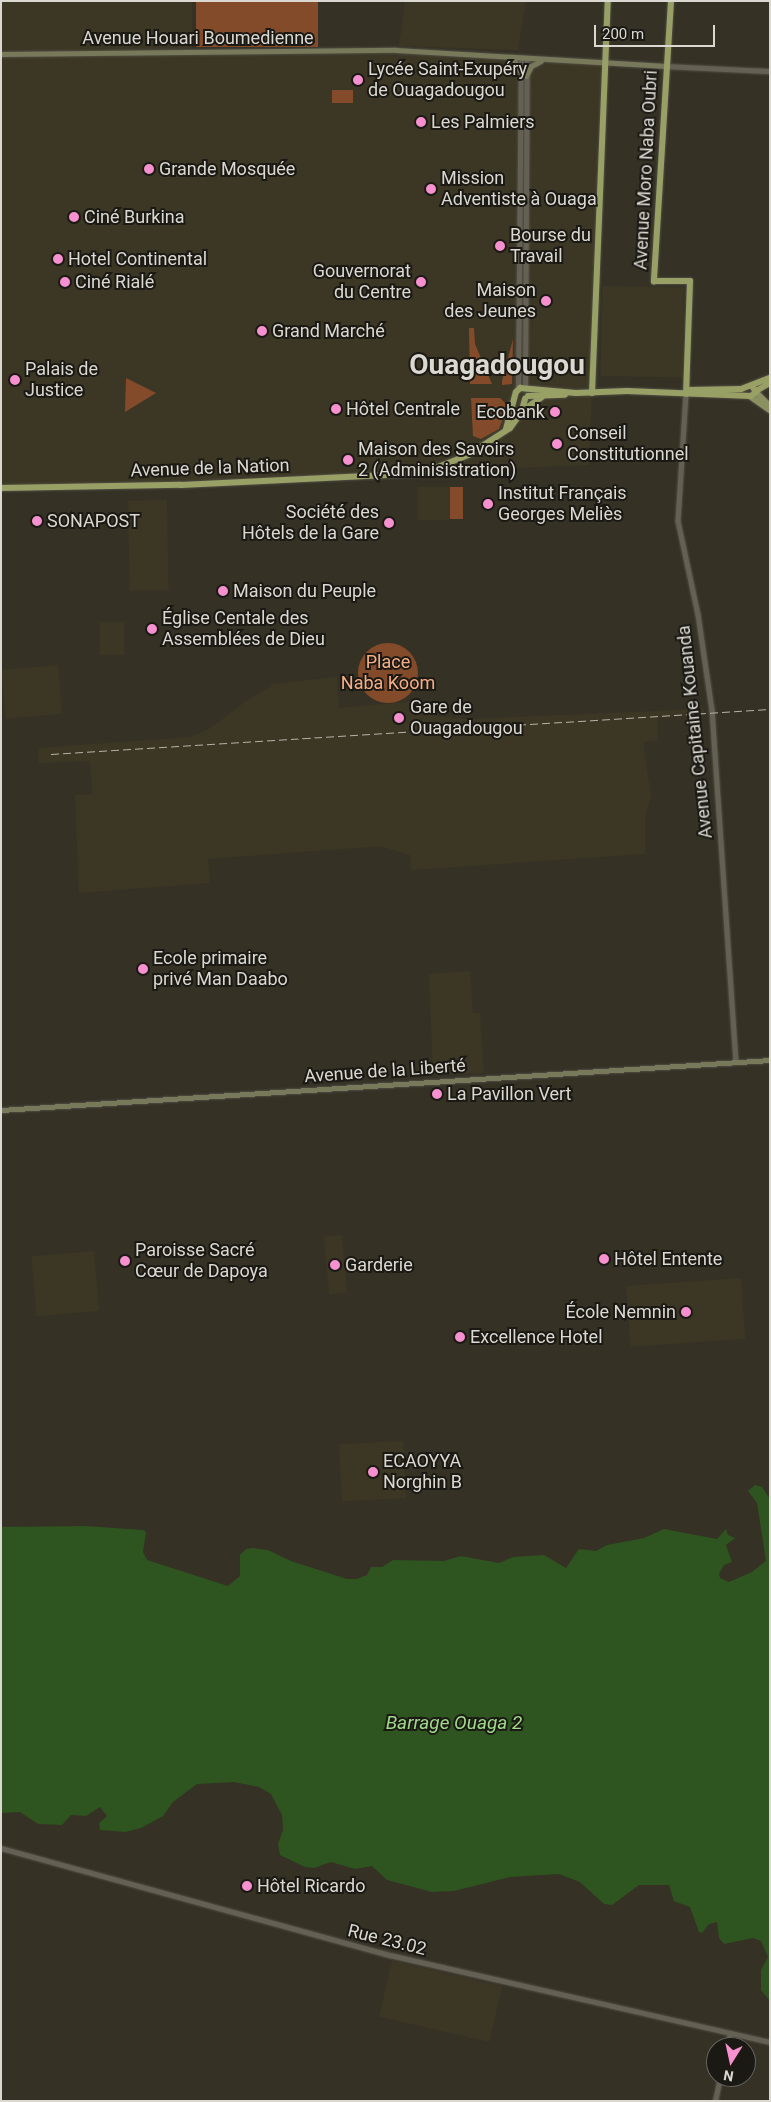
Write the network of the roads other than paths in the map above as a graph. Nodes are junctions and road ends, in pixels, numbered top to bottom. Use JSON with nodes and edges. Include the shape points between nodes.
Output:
{"nodes":[{"id":1,"x":608,"y":1,"type":"edge"},
{"id":2,"x":671,"y":1,"type":"edge"},
{"id":3,"x":1,"y":54,"type":"edge"},
{"id":4,"x":510,"y":57,"type":"junction"},
{"id":5,"x":524,"y":59,"type":"junction"},
{"id":6,"x":544,"y":60,"type":"junction"},
{"id":7,"x":606,"y":63,"type":"junction"},
{"id":8,"x":667,"y":66,"type":"junction"},
{"id":9,"x":770,"y":70,"type":"edge"},
{"id":10,"x":520,"y":71,"type":"junction"},
{"id":11,"x":526,"y":76,"type":"junction"},
{"id":12,"x":523,"y":91,"type":"junction"},
{"id":13,"x":690,"y":282,"type":"joint"},
{"id":14,"x":519,"y":324,"type":"junction"},
{"id":15,"x":526,"y":324,"type":"junction"},
{"id":16,"x":770,"y":378,"type":"edge"},
{"id":17,"x":770,"y":383,"type":"edge"},
{"id":18,"x":752,"y":391,"type":"junction"},
{"id":19,"x":686,"y":392,"type":"junction"},
{"id":20,"x":524,"y":393,"type":"junction"},
{"id":21,"x":576,"y":393,"type":"junction"},
{"id":22,"x":592,"y":393,"type":"junction"},
{"id":23,"x":543,"y":396,"type":"junction"},
{"id":24,"x":770,"y":406,"type":"edge"},
{"id":25,"x":770,"y":410,"type":"edge"},
{"id":26,"x":522,"y":411,"type":"junction"},
{"id":27,"x":504,"y":432,"type":"junction"},
{"id":28,"x":4,"y":489,"type":"edge"},
{"id":29,"x":770,"y":1060,"type":"edge"},
{"id":30,"x":736,"y":1062,"type":"junction"},
{"id":31,"x":1,"y":1110,"type":"edge"},
{"id":32,"x":1,"y":1848,"type":"edge"},
{"id":33,"x":730,"y":2033,"type":"junction"},
{"id":34,"x":729,"y":2037,"type":"edge"},
{"id":35,"x":770,"y":2042,"type":"edge"},
{"id":36,"x":718,"y":2087,"type":"edge"},
{"id":37,"x":715,"y":2101,"type":"edge"}],
"edges":[{"from":1,"to":7,"type":"highway"},
{"from":2,"to":8,"type":"highway","name":"Avenue Moro Naba Oubri"},
{"from":3,"to":4,"type":"main road","name":"Avenue Houari Boumedienne","via":[[396,50]]},
{"from":4,"to":5,"type":"main road","name":"Avenue Houari Boumedienne"},
{"from":4,"to":10,"type":"main road","via":[[517,62]]},
{"from":5,"to":6,"type":"main road","name":"Avenue Houari Boumedienne"},
{"from":5,"to":10,"type":"street"},
{"from":5,"to":11,"type":"street"},
{"from":6,"to":7,"type":"main road","name":"Avenue Houari Boumedienne"},
{"from":6,"to":11,"type":"main road","via":[[531,66]]},
{"from":7,"to":8,"type":"main road","name":"Avenue Houari Boumedienne"},
{"from":7,"to":22,"type":"highway"},
{"from":8,"to":9,"type":"street"},
{"from":8,"to":13,"type":"highway","name":"Avenue Moro Naba Oubri","via":[[654,281]]},
{"from":10,"to":12,"type":"street"},
{"from":11,"to":12,"type":"street"},
{"from":12,"to":14,"type":"street"},
{"from":12,"to":15,"type":"street"},
{"from":13,"to":19,"type":"highway","name":"Avenue Capitaine Kouanda"},
{"from":14,"to":15,"type":"street"},
{"from":14,"to":20,"type":"street"},
{"from":15,"to":20,"type":"street"},
{"from":16,"to":18,"type":"highway"},
{"from":17,"to":18,"type":"highway"},
{"from":18,"to":19,"type":"highway"},
{"from":18,"to":24,"type":"main road"},
{"from":18,"to":25,"type":"main road"},
{"from":19,"to":22,"type":"highway"},
{"from":19,"to":30,"type":"street","name":"Avenue Capitaine Kouanda","via":[[678,521],[698,614],[712,710]]},
{"from":20,"to":21,"type":"highway"},
{"from":20,"to":23,"type":"highway"},
{"from":20,"to":26,"type":"highway"},
{"from":20,"to":27,"type":"highway","via":[[517,398]]},
{"from":21,"to":22,"type":"highway"},
{"from":21,"to":23,"type":"highway"},
{"from":23,"to":26,"type":"highway"},
{"from":26,"to":27,"type":"highway","name":"Avenue de la Nation"},
{"from":27,"to":28,"type":"highway","name":"Avenue de la Nation","via":[[453,462],[413,474]]},
{"from":29,"to":30,"type":"main road","name":"Avenue de la Liberté"},
{"from":30,"to":31,"type":"main road","name":"Avenue de la Liberté"},
{"from":32,"to":33,"type":"street","name":"Rue 23.02","via":[[390,1956]]},
{"from":33,"to":34,"type":"street"},
{"from":33,"to":35,"type":"street","name":"Rue 23.02"},
{"from":36,"to":37,"type":"street"}]}
